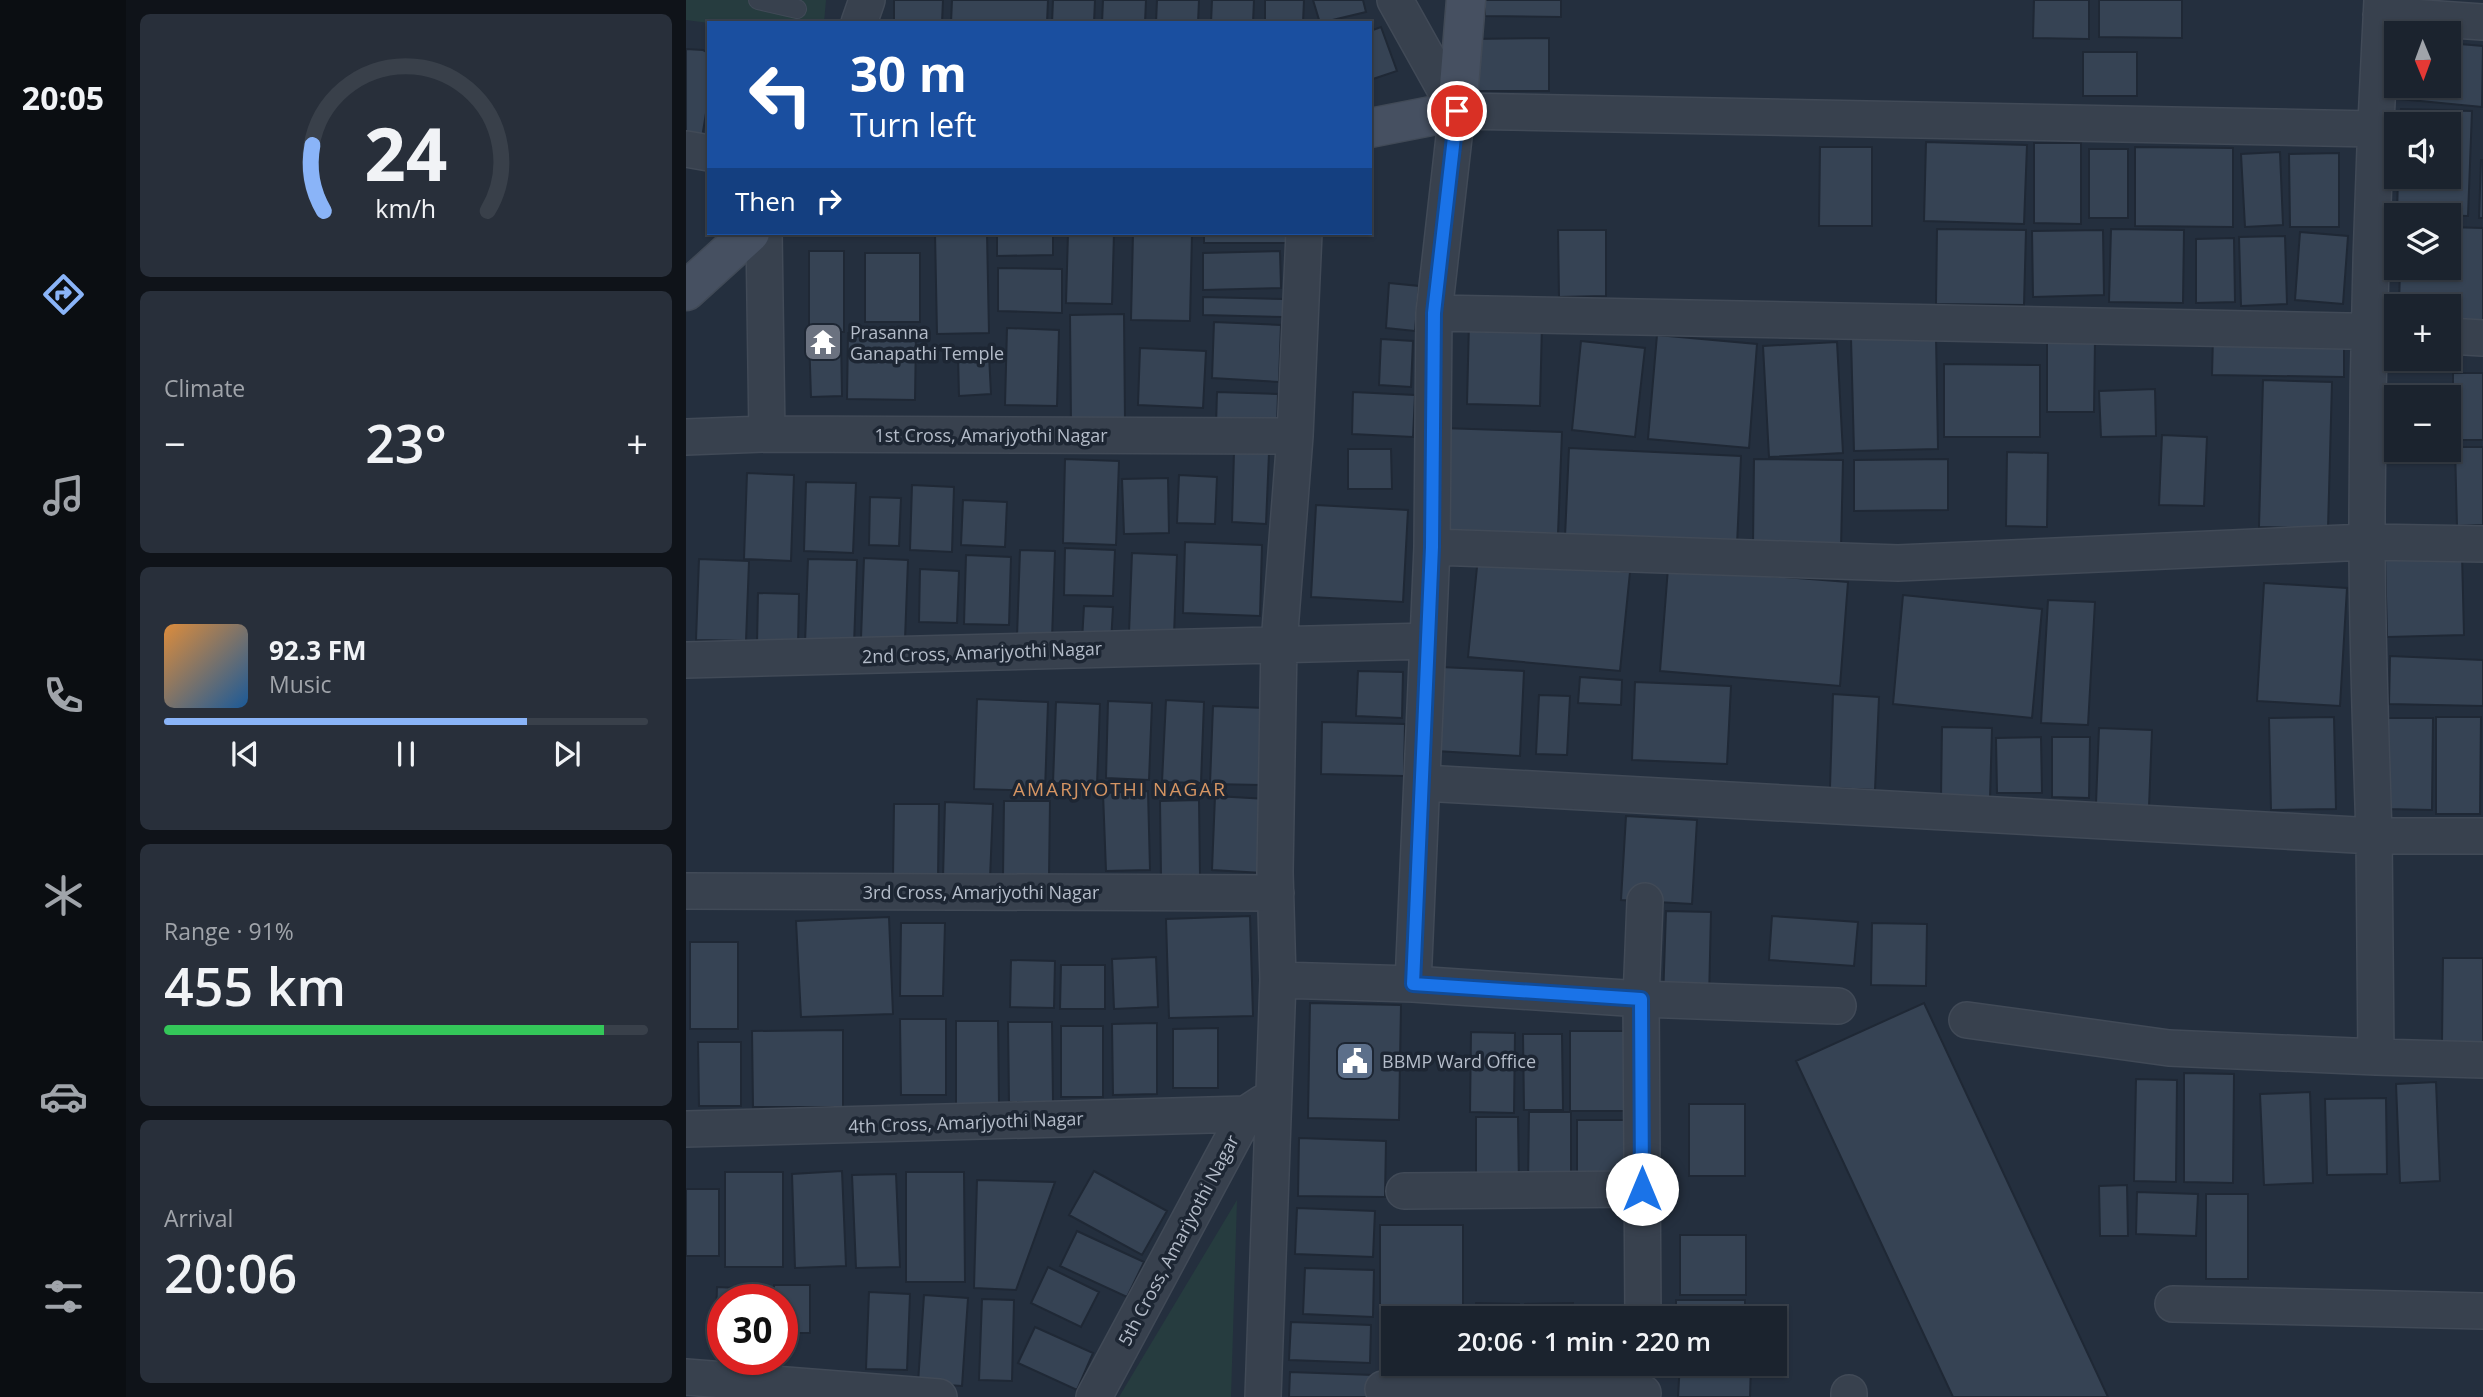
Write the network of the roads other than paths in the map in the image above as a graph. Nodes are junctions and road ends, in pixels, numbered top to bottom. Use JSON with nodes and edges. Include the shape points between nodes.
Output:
{"nodes":[{"id":1,"x":758,"y":0,"type":"edge"},
{"id":2,"x":867,"y":0,"type":"edge"},
{"id":3,"x":1395,"y":0,"type":"edge"},
{"id":4,"x":1466,"y":0,"type":"edge"},
{"id":5,"x":2381,"y":7,"type":"edge"},
{"id":6,"x":797,"y":9,"type":"dead end"},
{"id":7,"x":860,"y":21,"type":"edge"},
{"id":8,"x":2483,"y":22,"type":"edge"},
{"id":9,"x":1457,"y":111,"type":"junction"},
{"id":10,"x":1372,"y":128,"type":"edge"},
{"id":11,"x":2374,"y":129,"type":"junction"},
{"id":12,"x":686,"y":149,"type":"edge"},
{"id":13,"x":707,"y":153,"type":"edge"},
{"id":14,"x":748,"y":235,"type":"edge"},
{"id":15,"x":764,"y":235,"type":"edge"},
{"id":16,"x":1304,"y":235,"type":"edge"},
{"id":17,"x":686,"y":291,"type":"edge"},
{"id":18,"x":1434,"y":313,"type":"junction"},
{"id":19,"x":2382,"y":331,"type":"edge"},
{"id":20,"x":2461,"y":337,"type":"edge"},
{"id":21,"x":2483,"y":338,"type":"edge"},
{"id":22,"x":767,"y":434,"type":"junction"},
{"id":23,"x":1295,"y":436,"type":"junction"},
{"id":24,"x":686,"y":438,"type":"edge"},
{"id":25,"x":2367,"y":542,"type":"junction"},
{"id":26,"x":2483,"y":544,"type":"edge"},
{"id":27,"x":1432,"y":547,"type":"junction"},
{"id":28,"x":1428,"y":641,"type":"junction"},
{"id":29,"x":1279,"y":644,"type":"junction"},
{"id":30,"x":686,"y":660,"type":"edge"},
{"id":31,"x":1423,"y":783,"type":"junction"},
{"id":32,"x":2374,"y":836,"type":"junction"},
{"id":33,"x":2483,"y":836,"type":"edge"},
{"id":34,"x":686,"y":891,"type":"edge"},
{"id":35,"x":1276,"y":893,"type":"junction"},
{"id":36,"x":1645,"y":901,"type":"dead end"},
{"id":37,"x":1278,"y":981,"type":"junction"},
{"id":38,"x":1413,"y":984,"type":"junction"},
{"id":39,"x":1641,"y":999,"type":"junction"},
{"id":40,"x":1838,"y":1006,"type":"dead end"},
{"id":41,"x":1967,"y":1020,"type":"dead end"},
{"id":42,"x":2376,"y":1057,"type":"junction"},
{"id":43,"x":2483,"y":1060,"type":"edge"},
{"id":44,"x":1274,"y":1095,"type":"junction"},
{"id":45,"x":1246,"y":1114,"type":"junction"},
{"id":46,"x":686,"y":1129,"type":"edge"},
{"id":47,"x":1642,"y":1189,"type":"junction"},
{"id":48,"x":1404,"y":1191,"type":"dead end"},
{"id":49,"x":2173,"y":1304,"type":"dead end"},
{"id":50,"x":1643,"y":1306,"type":"edge"},
{"id":51,"x":2483,"y":1311,"type":"edge"},
{"id":52,"x":686,"y":1377,"type":"edge"},
{"id":53,"x":1643,"y":1385,"type":"edge"},
{"id":54,"x":1383,"y":1389,"type":"dead end"},
{"id":55,"x":939,"y":1397,"type":"edge"},
{"id":56,"x":1094,"y":1397,"type":"edge"},
{"id":57,"x":1263,"y":1397,"type":"edge"}],
"edges":[{"from":1,"to":6,"type":"lane"},
{"from":2,"to":7,"type":"street"},
{"from":3,"to":9,"type":"street"},
{"from":4,"to":9,"type":"main road"},
{"from":5,"to":8,"type":"street"},
{"from":5,"to":11,"type":"street"},
{"from":9,"to":10,"type":"main road"},
{"from":9,"to":11,"type":"street"},
{"from":9,"to":18,"type":"street"},
{"from":11,"to":19,"type":"street"},
{"from":12,"to":13,"type":"street"},
{"from":14,"to":17,"type":"main road"},
{"from":15,"to":22,"type":"street"},
{"from":16,"to":23,"type":"street"},
{"from":18,"to":19,"type":"street"},
{"from":18,"to":27,"type":"street"},
{"from":19,"to":25,"type":"street"},
{"from":20,"to":21,"type":"street"},
{"from":22,"to":23,"type":"street","name":"1st Cross, Amarjyothi Nagar"},
{"from":22,"to":24,"type":"street","name":"1st Cross, Amarjyothi Nagar"},
{"from":23,"to":29,"type":"street"},
{"from":25,"to":26,"type":"street"},
{"from":25,"to":27,"type":"street","via":[[1898,563]]},
{"from":25,"to":32,"type":"street"},
{"from":27,"to":28,"type":"street"},
{"from":28,"to":29,"type":"street","name":"2nd Cross, Amarjyothi Nagar"},
{"from":28,"to":31,"type":"street"},
{"from":29,"to":30,"type":"street","name":"2nd Cross, Amarjyothi Nagar"},
{"from":29,"to":35,"type":"street"},
{"from":31,"to":32,"type":"street"},
{"from":31,"to":38,"type":"street"},
{"from":32,"to":33,"type":"street"},
{"from":32,"to":42,"type":"street"},
{"from":34,"to":35,"type":"street","name":"3rd Cross, Amarjyothi Nagar"},
{"from":35,"to":37,"type":"street"},
{"from":36,"to":39,"type":"street"},
{"from":37,"to":38,"type":"street"},
{"from":37,"to":44,"type":"street"},
{"from":38,"to":39,"type":"street"},
{"from":39,"to":40,"type":"street"},
{"from":39,"to":47,"type":"street"},
{"from":41,"to":42,"type":"street","via":[[2169,1048]]},
{"from":42,"to":43,"type":"street"},
{"from":44,"to":45,"type":"street","name":"5th Cross, Amarjyothi Nagar"},
{"from":44,"to":57,"type":"street"},
{"from":45,"to":46,"type":"street","name":"4th Cross, Amarjyothi Nagar"},
{"from":45,"to":56,"type":"street","name":"5th Cross, Amarjyothi Nagar"},
{"from":47,"to":48,"type":"street"},
{"from":47,"to":50,"type":"street"},
{"from":49,"to":51,"type":"street"},
{"from":52,"to":55,"type":"street"},
{"from":53,"to":54,"type":"street"}]}
